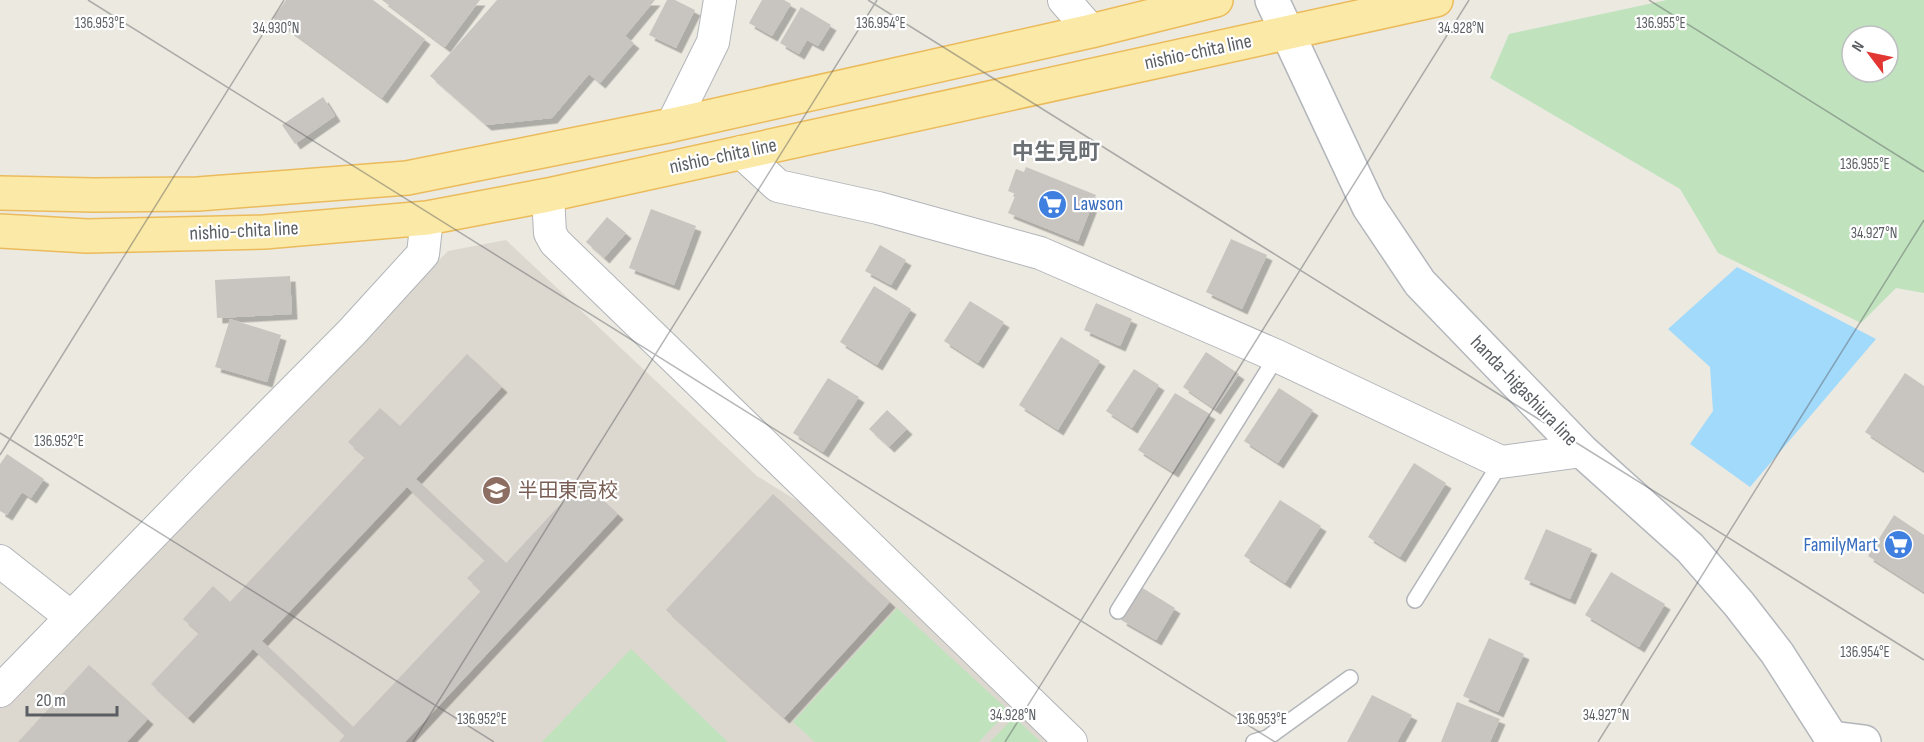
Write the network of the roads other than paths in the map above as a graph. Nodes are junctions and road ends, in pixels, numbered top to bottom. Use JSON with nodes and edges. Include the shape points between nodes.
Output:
{"nodes":[{"id":1,"x":720,"y":0,"type":"edge"},
{"id":2,"x":1064,"y":0,"type":"edge"},
{"id":3,"x":1216,"y":0,"type":"edge"},
{"id":4,"x":1272,"y":0,"type":"edge"},
{"id":5,"x":1436,"y":0,"type":"edge"},
{"id":6,"x":1091,"y":31,"type":"junction"},
{"id":7,"x":1288,"y":32,"type":"junction"},
{"id":8,"x":672,"y":125,"type":"junction"},
{"id":9,"x":741,"y":152,"type":"junction"},
{"id":10,"x":0,"y":193,"type":"edge"},
{"id":11,"x":548,"y":195,"type":"junction"},
{"id":12,"x":427,"y":218,"type":"junction"},
{"id":13,"x":0,"y":231,"type":"edge"},
{"id":14,"x":1277,"y":356,"type":"junction"},
{"id":15,"x":1582,"y":451,"type":"junction"},
{"id":16,"x":1501,"y":462,"type":"junction"},
{"id":17,"x":0,"y":561,"type":"edge"},
{"id":18,"x":1415,"y":600,"type":"dead end"},
{"id":19,"x":1118,"y":611,"type":"dead end"},
{"id":20,"x":71,"y":617,"type":"junction"},
{"id":21,"x":1350,"y":678,"type":"dead end"},
{"id":22,"x":0,"y":691,"type":"edge"},
{"id":23,"x":1843,"y":741,"type":"edge"},
{"id":24,"x":1071,"y":742,"type":"edge"},
{"id":25,"x":1254,"y":742,"type":"edge"}],
"edges":[{"from":1,"to":8,"type":"street","via":[[713,42]]},
{"from":2,"to":6,"type":"street"},
{"from":3,"to":6,"type":"main road","name":"nishio-chita line"},
{"from":4,"to":7,"type":"main road","name":"handa-higashiura line"},
{"from":5,"to":7,"type":"main road","name":"nishio-chita line"},
{"from":6,"to":8,"type":"main road","name":"nishio-chita line"},
{"from":7,"to":9,"type":"main road","name":"nishio-chita line"},
{"from":7,"to":15,"type":"main road","name":"handa-higashiura line","via":[[1369,207],[1420,283]]},
{"from":8,"to":10,"type":"main road","name":"nishio-chita line","via":[[407,178],[198,194]]},
{"from":9,"to":11,"type":"main road","name":"nishio-chita line"},
{"from":9,"to":14,"type":"street","via":[[778,186],[878,208],[1040,253]]},
{"from":11,"to":12,"type":"main road","name":"nishio-chita line"},
{"from":11,"to":24,"type":"street","via":[[549,233],[555,242]]},
{"from":12,"to":13,"type":"main road","name":"nishio-chita line","via":[[264,232],[87,236]]},
{"from":12,"to":20,"type":"street","via":[[423,254],[351,333]]},
{"from":14,"to":16,"type":"street"},
{"from":14,"to":19,"type":"lane"},
{"from":15,"to":16,"type":"street"},
{"from":15,"to":23,"type":"main road","name":"handa-higashiura line","via":[[1690,548],[1732,596]]},
{"from":16,"to":18,"type":"lane"},
{"from":17,"to":20,"type":"street"},
{"from":20,"to":22,"type":"street"},
{"from":21,"to":25,"type":"lane","via":[[1267,738]]}]}
